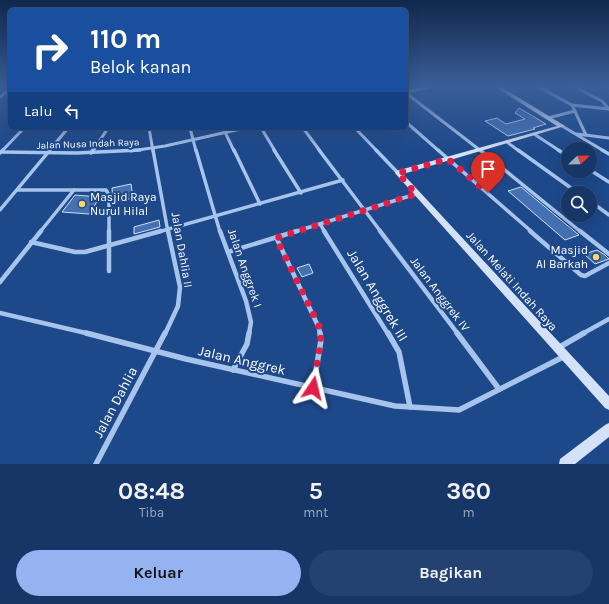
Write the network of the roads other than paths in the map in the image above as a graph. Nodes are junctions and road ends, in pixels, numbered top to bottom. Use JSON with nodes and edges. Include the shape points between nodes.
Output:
{"nodes":[{"id":1,"x":425,"y":108,"type":"edge"},
{"id":2,"x":531,"y":108,"type":"edge"},
{"id":3,"x":573,"y":108,"type":"edge"},
{"id":4,"x":597,"y":108,"type":"edge"},
{"id":5,"x":609,"y":109,"type":"edge"},
{"id":6,"x":575,"y":111,"type":"junction"},
{"id":7,"x":548,"y":118,"type":"junction"},
{"id":8,"x":408,"y":124,"type":"edge"},
{"id":9,"x":562,"y":126,"type":"junction"},
{"id":10,"x":22,"y":130,"type":"edge"},
{"id":11,"x":66,"y":130,"type":"edge"},
{"id":12,"x":107,"y":130,"type":"edge"},
{"id":13,"x":150,"y":130,"type":"edge"},
{"id":14,"x":190,"y":130,"type":"edge"},
{"id":15,"x":235,"y":130,"type":"edge"},
{"id":16,"x":263,"y":130,"type":"edge"},
{"id":17,"x":305,"y":130,"type":"edge"},
{"id":18,"x":358,"y":130,"type":"edge"},
{"id":19,"x":225,"y":132,"type":"junction"},
{"id":20,"x":534,"y":134,"type":"junction"},
{"id":21,"x":574,"y":134,"type":"junction"},
{"id":22,"x":586,"y":135,"type":"junction"},
{"id":23,"x":609,"y":138,"type":"edge"},
{"id":24,"x":193,"y":140,"type":"junction"},
{"id":25,"x":507,"y":142,"type":"junction"},
{"id":26,"x":154,"y":148,"type":"junction"},
{"id":27,"x":480,"y":150,"type":"junction"},
{"id":28,"x":561,"y":151,"type":"edge"},
{"id":29,"x":0,"y":152,"type":"edge"},
{"id":30,"x":48,"y":153,"type":"junction"},
{"id":31,"x":91,"y":153,"type":"junction"},
{"id":32,"x":609,"y":154,"type":"edge"},
{"id":33,"x":448,"y":159,"type":"junction"},
{"id":34,"x":398,"y":173,"type":"junction"},
{"id":35,"x":597,"y":174,"type":"edge"},
{"id":36,"x":343,"y":180,"type":"junction"},
{"id":37,"x":609,"y":182,"type":"edge"},
{"id":38,"x":568,"y":186,"type":"edge"},
{"id":39,"x":18,"y":190,"type":"junction"},
{"id":40,"x":74,"y":190,"type":"junction"},
{"id":41,"x":301,"y":193,"type":"junction"},
{"id":42,"x":416,"y":194,"type":"junction"},
{"id":43,"x":260,"y":204,"type":"junction"},
{"id":44,"x":597,"y":206,"type":"edge"},
{"id":45,"x":0,"y":210,"type":"edge"},
{"id":46,"x":364,"y":210,"type":"junction"},
{"id":47,"x":609,"y":215,"type":"edge"},
{"id":48,"x":215,"y":217,"type":"junction"},
{"id":49,"x":320,"y":224,"type":"junction"},
{"id":50,"x":167,"y":230,"type":"junction"},
{"id":51,"x":276,"y":238,"type":"junction"},
{"id":52,"x":31,"y":242,"type":"junction"},
{"id":53,"x":109,"y":246,"type":"junction"},
{"id":54,"x":228,"y":252,"type":"junction"},
{"id":55,"x":609,"y":254,"type":"edge"},
{"id":56,"x":609,"y":264,"type":"edge"},
{"id":57,"x":109,"y":271,"type":"dead end"},
{"id":58,"x":0,"y":282,"type":"edge"},
{"id":59,"x":0,"y":313,"type":"edge"},
{"id":60,"x":609,"y":319,"type":"edge"},
{"id":61,"x":557,"y":348,"type":"junction"},
{"id":62,"x":155,"y":350,"type":"junction"},
{"id":63,"x":565,"y":356,"type":"junction"},
{"id":64,"x":233,"y":370,"type":"junction"},
{"id":65,"x":313,"y":388,"type":"junction"},
{"id":66,"x":500,"y":390,"type":"junction"},
{"id":67,"x":609,"y":404,"type":"edge"},
{"id":68,"x":410,"y":407,"type":"junction"},
{"id":69,"x":609,"y":429,"type":"edge"},
{"id":70,"x":96,"y":464,"type":"edge"},
{"id":71,"x":565,"y":464,"type":"edge"}],
"edges":[{"from":1,"to":27,"type":"street"},
{"from":2,"to":7,"type":"street"},
{"from":3,"to":6,"type":"street"},
{"from":4,"to":5,"type":"street"},
{"from":6,"to":7,"type":"street"},
{"from":6,"to":22,"type":"street"},
{"from":7,"to":9,"type":"street"},
{"from":8,"to":33,"type":"street"},
{"from":9,"to":20,"type":"street"},
{"from":9,"to":21,"type":"street"},
{"from":10,"to":29,"type":"street"},
{"from":11,"to":30,"type":"street"},
{"from":12,"to":31,"type":"street"},
{"from":13,"to":26,"type":"street","name":"Jalan Dahlia II"},
{"from":14,"to":24,"type":"street","name":"Jalan Anggrek I"},
{"from":15,"to":19,"type":"street","name":"Jalan Nusa Indah Raya"},
{"from":16,"to":41,"type":"street"},
{"from":17,"to":36,"type":"street","name":"Jalan Anggrek IV"},
{"from":18,"to":34,"type":"street"},
{"from":19,"to":24,"type":"street","name":"Jalan Nusa Indah Raya"},
{"from":19,"to":43,"type":"street"},
{"from":20,"to":25,"type":"street"},
{"from":20,"to":28,"type":"street"},
{"from":21,"to":22,"type":"street"},
{"from":21,"to":32,"type":"street"},
{"from":22,"to":23,"type":"street"},
{"from":24,"to":26,"type":"street","name":"Jalan Nusa Indah Raya"},
{"from":24,"to":48,"type":"street","name":"Jalan Anggrek I"},
{"from":25,"to":27,"type":"street"},
{"from":25,"to":38,"type":"street"},
{"from":26,"to":31,"type":"street","name":"Jalan Nusa Indah Raya"},
{"from":26,"to":50,"type":"street","name":"Jalan Dahlia II"},
{"from":27,"to":33,"type":"street"},
{"from":27,"to":55,"type":"street"},
{"from":29,"to":30,"type":"street","name":"Jalan Nusa Indah Raya"},
{"from":30,"to":31,"type":"street","name":"Jalan Nusa Indah Raya"},
{"from":30,"to":39,"type":"street"},
{"from":33,"to":34,"type":"street"},
{"from":33,"to":56,"type":"street","via":[[580,275],[585,276]]},
{"from":34,"to":42,"type":"street","name":"Jalan Melati Indah Raya"},
{"from":35,"to":37,"type":"street"},
{"from":36,"to":41,"type":"street"},
{"from":36,"to":46,"type":"street","name":"Jalan Anggrek IV"},
{"from":39,"to":40,"type":"street"},
{"from":39,"to":45,"type":"street"},
{"from":40,"to":52,"type":"street"},
{"from":40,"to":53,"type":"street","via":[[108,192]]},
{"from":41,"to":43,"type":"street"},
{"from":42,"to":46,"type":"street"},
{"from":42,"to":61,"type":"street","name":"Jalan Melati Indah Raya"},
{"from":43,"to":48,"type":"street"},
{"from":44,"to":47,"type":"street"},
{"from":46,"to":49,"type":"street"},
{"from":46,"to":66,"type":"street","name":"Jalan Anggrek IV"},
{"from":48,"to":50,"type":"street"},
{"from":48,"to":54,"type":"street","name":"Jalan Anggrek I"},
{"from":49,"to":51,"type":"street"},
{"from":49,"to":68,"type":"street","name":"Jalan Anggrek III","via":[[399,352]]},
{"from":50,"to":53,"type":"street"},
{"from":50,"to":62,"type":"street","name":"Jalan Dahlia II","via":[[180,296],[174,317]]},
{"from":51,"to":54,"type":"street"},
{"from":51,"to":65,"type":"street","via":[[320,328],[321,340]]},
{"from":52,"to":53,"type":"street","via":[[75,252]]},
{"from":52,"to":58,"type":"street"},
{"from":53,"to":57,"type":"street"},
{"from":54,"to":64,"type":"street","name":"Jalan Anggrek I","via":[[251,322],[247,344]]},
{"from":59,"to":62,"type":"street","name":"Jalan Anggrek"},
{"from":60,"to":61,"type":"street"},
{"from":61,"to":63,"type":"street","name":"Jalan Melati Indah Raya"},
{"from":62,"to":64,"type":"street","name":"Jalan Anggrek"},
{"from":62,"to":70,"type":"street","name":"Jalan Dahlia"},
{"from":63,"to":66,"type":"street","name":"Jalan Anggrek"},
{"from":63,"to":67,"type":"street","name":"Jalan Melati Indah Raya"},
{"from":64,"to":65,"type":"street","name":"Jalan Anggrek"},
{"from":65,"to":68,"type":"street","name":"Jalan Anggrek"},
{"from":66,"to":68,"type":"street","name":"Jalan Anggrek","via":[[460,410]]},
{"from":69,"to":71,"type":"street"}]}
